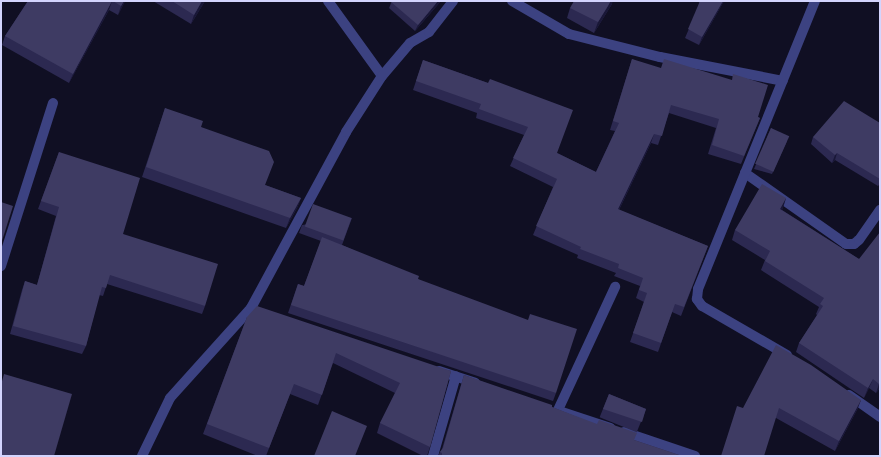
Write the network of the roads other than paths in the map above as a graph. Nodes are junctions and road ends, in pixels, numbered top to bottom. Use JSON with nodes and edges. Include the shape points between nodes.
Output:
{"nodes":[{"id":1,"x":328,"y":1,"type":"edge"},
{"id":2,"x":453,"y":1,"type":"edge"},
{"id":3,"x":512,"y":1,"type":"edge"},
{"id":4,"x":815,"y":1,"type":"edge"},
{"id":5,"x":382,"y":76,"type":"junction"},
{"id":6,"x":783,"y":81,"type":"junction"},
{"id":7,"x":53,"y":103,"type":"dead end"},
{"id":8,"x":745,"y":173,"type":"junction"},
{"id":9,"x":880,"y":210,"type":"edge"},
{"id":10,"x":1,"y":266,"type":"edge"},
{"id":11,"x":615,"y":287,"type":"dead end"},
{"id":12,"x":794,"y":359,"type":"edge"},
{"id":13,"x":428,"y":367,"type":"edge"},
{"id":14,"x":456,"y":376,"type":"junction"},
{"id":15,"x":484,"y":386,"type":"edge"},
{"id":16,"x":842,"y":390,"type":"edge"},
{"id":17,"x":880,"y":417,"type":"edge"},
{"id":18,"x":142,"y":456,"type":"edge"},
{"id":19,"x":434,"y":456,"type":"edge"},
{"id":20,"x":695,"y":456,"type":"edge"}],
"edges":[{"from":1,"to":5,"type":"street"},
{"from":2,"to":5,"type":"street","via":[[429,32],[410,43]]},
{"from":3,"to":6,"type":"street","via":[[569,34],[660,57]]},
{"from":4,"to":6,"type":"street"},
{"from":5,"to":18,"type":"street","via":[[346,132],[255,309],[170,398]]},
{"from":6,"to":8,"type":"street"},
{"from":7,"to":10,"type":"street"},
{"from":8,"to":9,"type":"street","via":[[846,244],[859,240]]},
{"from":8,"to":12,"type":"street","via":[[698,289],[698,299],[702,306]]},
{"from":11,"to":20,"type":"street","via":[[553,409]]},
{"from":13,"to":14,"type":"street"},
{"from":14,"to":15,"type":"street"},
{"from":14,"to":19,"type":"street"},
{"from":16,"to":17,"type":"street"}]}
